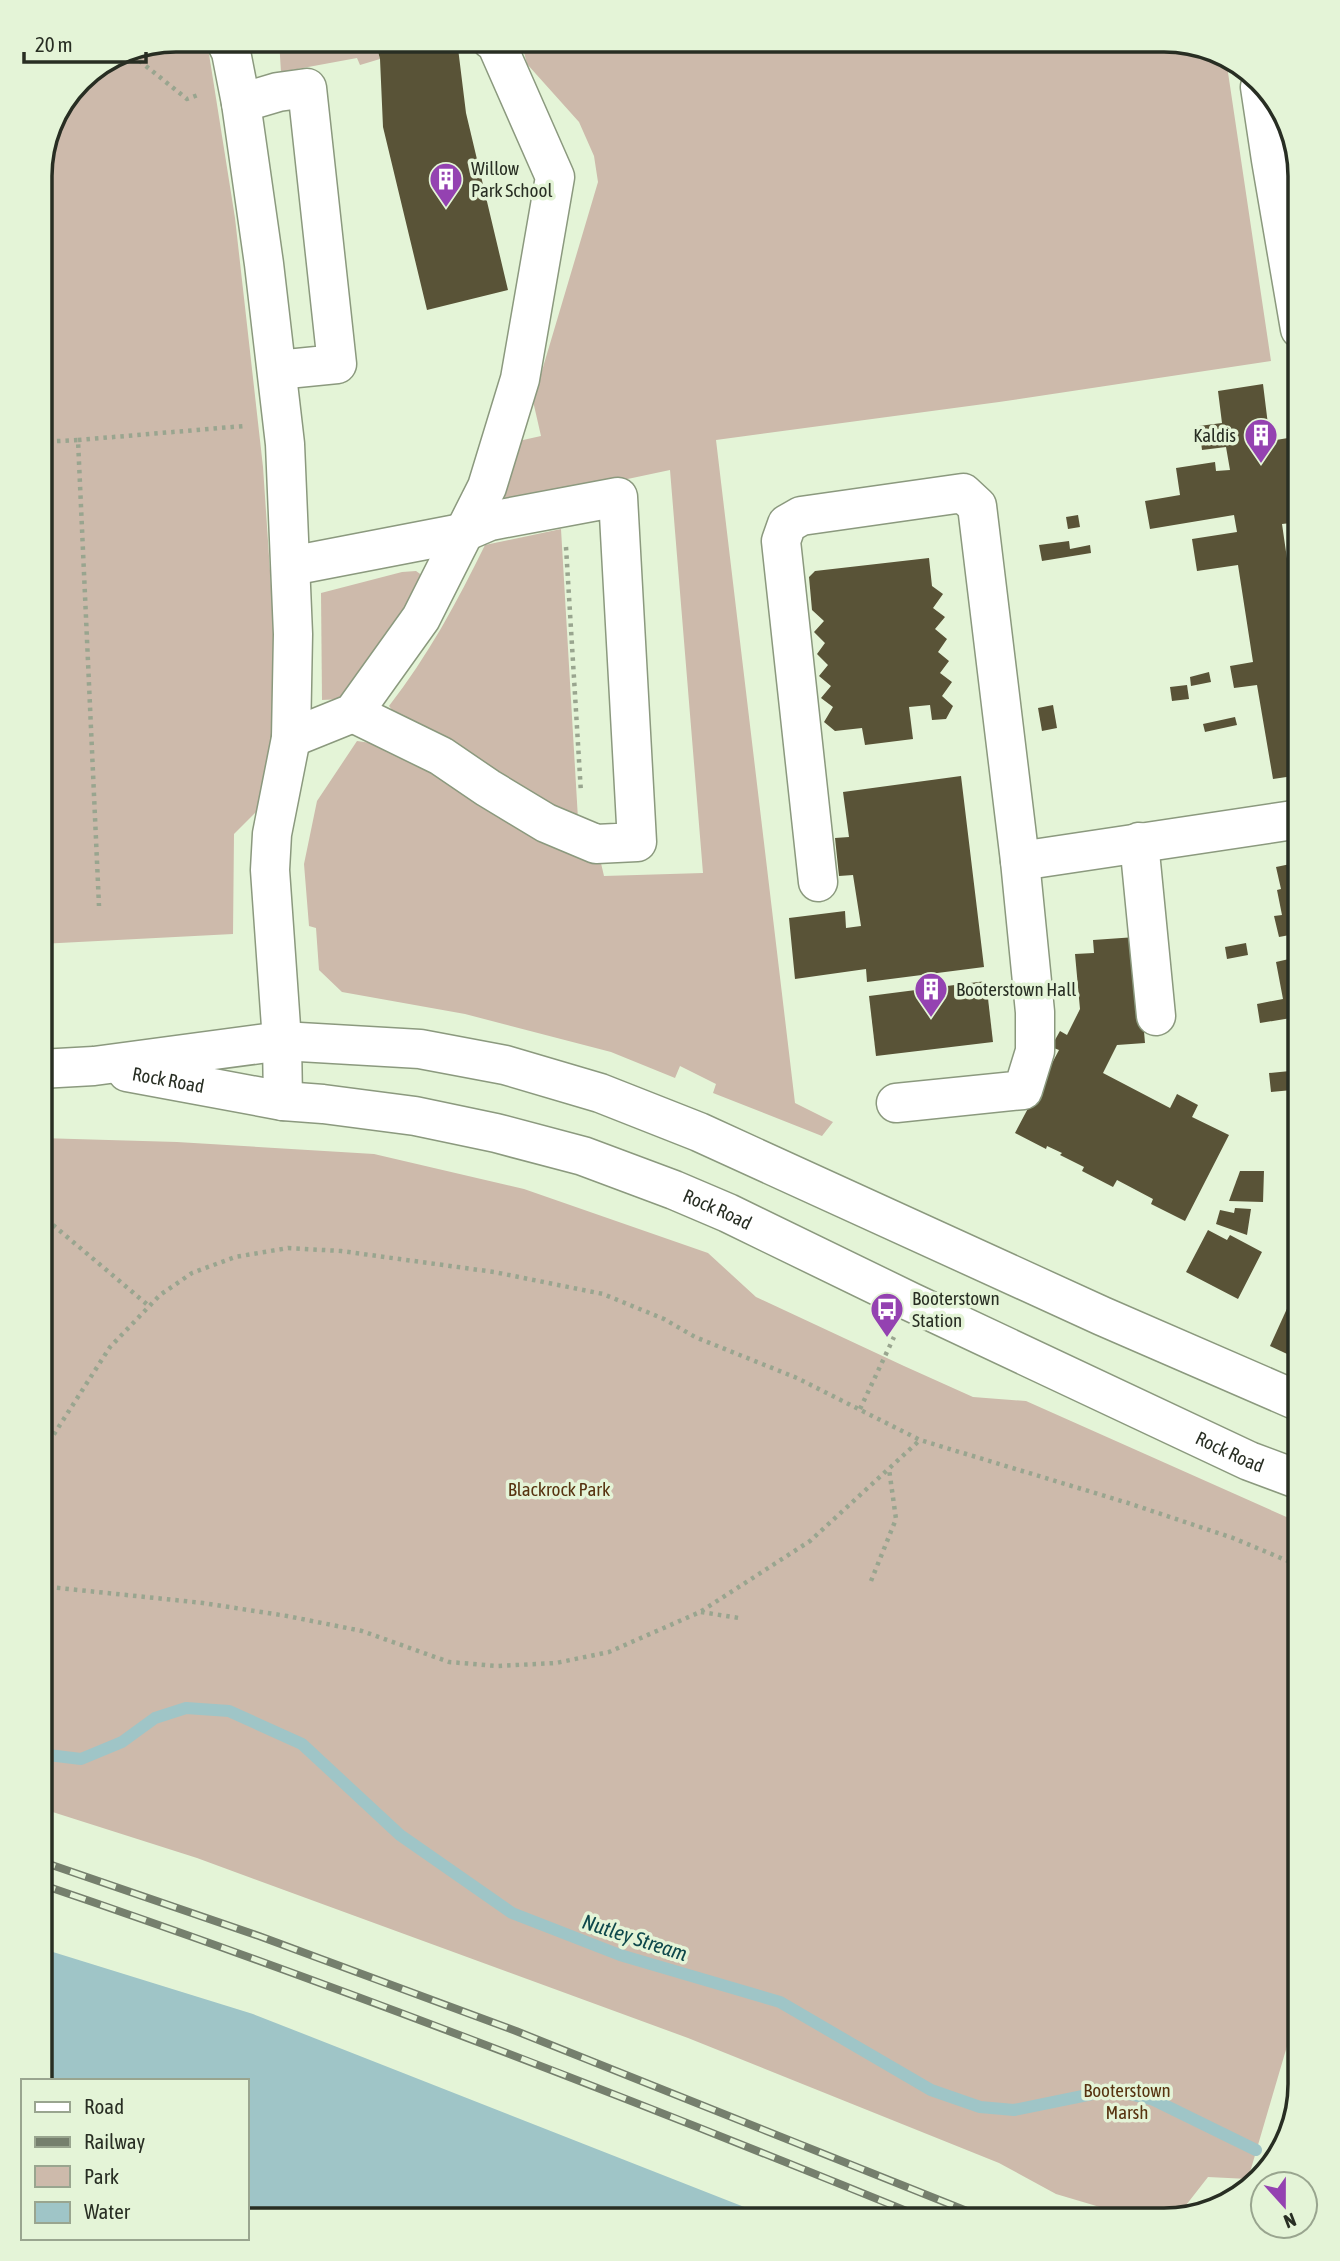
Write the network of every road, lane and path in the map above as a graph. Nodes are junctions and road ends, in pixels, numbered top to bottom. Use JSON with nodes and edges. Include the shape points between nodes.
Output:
{"nodes":[{"id":1,"x":231,"y":52,"type":"edge"},
{"id":2,"x":500,"y":52,"type":"edge"},
{"id":3,"x":137,"y":59,"type":"edge"},
{"id":4,"x":206,"y":92,"type":"dead end"},
{"id":5,"x":1262,"y":101,"type":"edge"},
{"id":6,"x":242,"y":103,"type":"junction"},
{"id":7,"x":1288,"y":259,"type":"edge"},
{"id":8,"x":277,"y":370,"type":"junction"},
{"id":9,"x":244,"y":426,"type":"dead end"},
{"id":10,"x":78,"y":440,"type":"junction"},
{"id":11,"x":53,"y":441,"type":"edge"},
{"id":12,"x":564,"y":507,"type":"junction"},
{"id":13,"x":462,"y":533,"type":"junction"},
{"id":14,"x":290,"y":566,"type":"junction"},
{"id":15,"x":353,"y":713,"type":"junction"},
{"id":16,"x":291,"y":738,"type":"junction"},
{"id":17,"x":1288,"y":821,"type":"edge"},
{"id":18,"x":584,"y":839,"type":"junction"},
{"id":19,"x":1139,"y":842,"type":"junction"},
{"id":20,"x":1020,"y":861,"type":"junction"},
{"id":21,"x":818,"y":882,"type":"dead end"},
{"id":22,"x":99,"y":906,"type":"dead end"},
{"id":23,"x":1156,"y":1016,"type":"dead end"},
{"id":24,"x":282,"y":1041,"type":"junction"},
{"id":25,"x":94,"y":1066,"type":"junction"},
{"id":26,"x":53,"y":1068,"type":"edge"},
{"id":27,"x":283,"y":1101,"type":"junction"},
{"id":28,"x":896,"y":1103,"type":"dead end"},
{"id":29,"x":52,"y":1225,"type":"edge"},
{"id":30,"x":911,"y":1302,"type":"junction"},
{"id":31,"x":149,"y":1306,"type":"junction"},
{"id":32,"x":1288,"y":1397,"type":"edge"},
{"id":33,"x":860,"y":1409,"type":"junction"},
{"id":34,"x":52,"y":1437,"type":"edge"},
{"id":35,"x":920,"y":1440,"type":"junction"},
{"id":36,"x":889,"y":1469,"type":"junction"},
{"id":37,"x":1288,"y":1476,"type":"edge"},
{"id":38,"x":1288,"y":1561,"type":"edge"},
{"id":39,"x":871,"y":1581,"type":"dead end"},
{"id":40,"x":52,"y":1587,"type":"edge"},
{"id":41,"x":700,"y":1612,"type":"junction"},
{"id":42,"x":739,"y":1618,"type":"dead end"}],
"edges":[{"from":1,"to":6,"type":"main road"},
{"from":2,"to":13,"type":"main road","via":[[555,177],[520,379],[486,487]]},
{"from":3,"to":4,"type":"path","via":[[187,99]]},
{"from":5,"to":7,"type":"main road"},
{"from":6,"to":8,"type":"main road"},
{"from":6,"to":8,"type":"main road","via":[[307,88],[337,364]]},
{"from":8,"to":14,"type":"main road"},
{"from":9,"to":10,"type":"path"},
{"from":10,"to":11,"type":"path"},
{"from":10,"to":22,"type":"path"},
{"from":12,"to":13,"type":"main road","via":[[491,521]]},
{"from":12,"to":18,"type":"path"},
{"from":12,"to":18,"type":"main road","via":[[618,497],[637,842],[596,844]]},
{"from":13,"to":14,"type":"main road"},
{"from":13,"to":15,"type":"main road","via":[[421,618]]},
{"from":14,"to":16,"type":"main road"},
{"from":15,"to":16,"type":"main road"},
{"from":15,"to":18,"type":"main road","via":[[441,756],[546,823]]},
{"from":16,"to":24,"type":"main road","via":[[272,834],[270,870]]},
{"from":17,"to":19,"type":"main road"},
{"from":19,"to":20,"type":"main road"},
{"from":19,"to":23,"type":"main road"},
{"from":20,"to":21,"type":"main road","via":[[977,506],[963,493],[801,516],[787,524],[781,541]]},
{"from":20,"to":28,"type":"main road","via":[[1035,1012],[1035,1051],[1023,1090]]},
{"from":24,"to":25,"type":"main road","name":"Rock Road"},
{"from":24,"to":27,"type":"main road"},
{"from":24,"to":32,"type":"main road","name":"Rock Road","via":[[420,1049],[505,1065],[600,1093],[699,1132]]},
{"from":25,"to":26,"type":"main road","name":"Rock Road"},
{"from":25,"to":27,"type":"main road","name":"Rock Road"},
{"from":27,"to":30,"type":"main road","name":"Rock Road","via":[[415,1116],[583,1156],[728,1213]]},
{"from":29,"to":31,"type":"path"},
{"from":30,"to":33,"type":"path"},
{"from":30,"to":37,"type":"main road","name":"Rock Road"},
{"from":31,"to":33,"type":"path","via":[[192,1273],[234,1257],[288,1248],[423,1261],[603,1294]]},
{"from":31,"to":34,"type":"path","via":[[110,1347]]},
{"from":33,"to":35,"type":"path"},
{"from":35,"to":36,"type":"path"},
{"from":35,"to":38,"type":"path","via":[[1207,1529]]},
{"from":36,"to":39,"type":"path","via":[[896,1519]]},
{"from":36,"to":41,"type":"path","via":[[810,1541]]},
{"from":40,"to":41,"type":"path","via":[[287,1616],[362,1631],[449,1661],[497,1666],[556,1663],[609,1652]]},
{"from":41,"to":42,"type":"path"}]}
